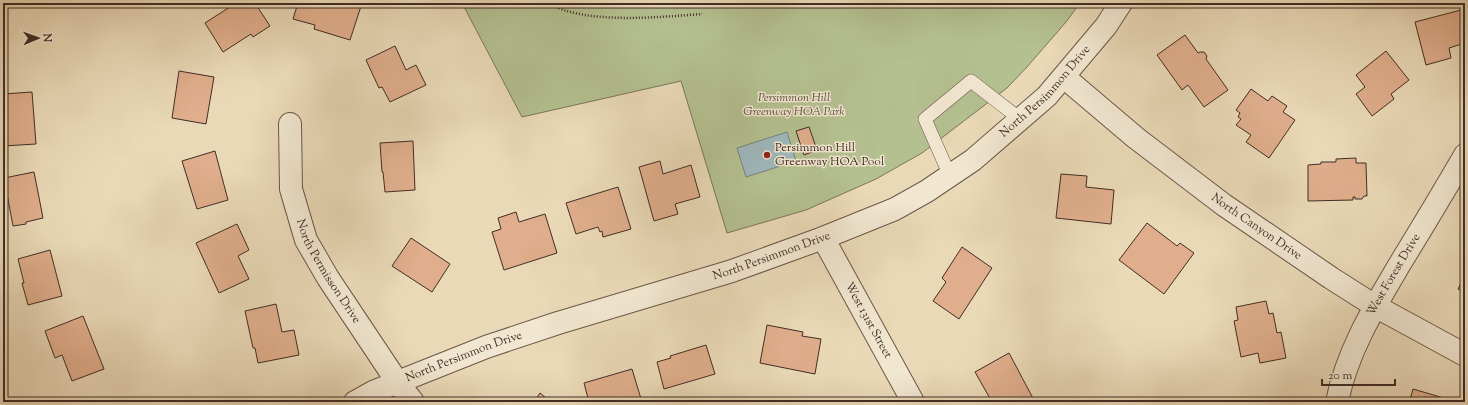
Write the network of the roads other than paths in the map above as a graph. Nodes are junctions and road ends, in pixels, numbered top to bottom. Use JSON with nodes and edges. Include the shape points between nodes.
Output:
{"nodes":[{"id":1,"x":1121,"y":3,"type":"edge"},
{"id":2,"x":1064,"y":77,"type":"junction"},
{"id":3,"x":1020,"y":119,"type":"junction"},
{"id":4,"x":290,"y":124,"type":"dead end"},
{"id":5,"x":1465,"y":155,"type":"edge"},
{"id":6,"x":950,"y":176,"type":"junction"},
{"id":7,"x":823,"y":238,"type":"junction"},
{"id":8,"x":1375,"y":306,"type":"junction"},
{"id":9,"x":1465,"y":355,"type":"edge"},
{"id":10,"x":398,"y":383,"type":"junction"},
{"id":11,"x":355,"y":402,"type":"edge"},
{"id":12,"x":413,"y":402,"type":"edge"},
{"id":13,"x":913,"y":402,"type":"edge"},
{"id":14,"x":1337,"y":402,"type":"edge"}],
"edges":[{"from":1,"to":2,"type":"street","name":"North Persimmon Drive","via":[[1106,26]]},
{"from":2,"to":3,"type":"street","name":"North Persimmon Drive","via":[[1047,96]]},
{"from":2,"to":8,"type":"street","name":"North Canyon Drive","via":[[1136,138],[1224,205]]},
{"from":3,"to":6,"type":"street","name":"North Persimmon Drive","via":[[973,160]]},
{"from":3,"to":6,"type":"lane","via":[[971,81],[926,119]]},
{"from":4,"to":10,"type":"street","name":"North Permisson Drive","via":[[291,189],[306,240],[328,278]]},
{"from":5,"to":8,"type":"street","name":"West Forest Drive"},
{"from":6,"to":7,"type":"street","name":"North Persimmon Drive","via":[[895,209]]},
{"from":7,"to":10,"type":"street","name":"North Persimmon Drive","via":[[732,271],[558,322],[486,347]]},
{"from":7,"to":13,"type":"street","name":"West 131st Street"},
{"from":8,"to":9,"type":"street","name":"North Canyon Drive"},
{"from":8,"to":14,"type":"street","name":"West Forest Drive","via":[[1354,348]]},
{"from":10,"to":11,"type":"street","name":"North Persimmon Drive"},
{"from":10,"to":12,"type":"street","name":"North Permisson Drive"}]}
